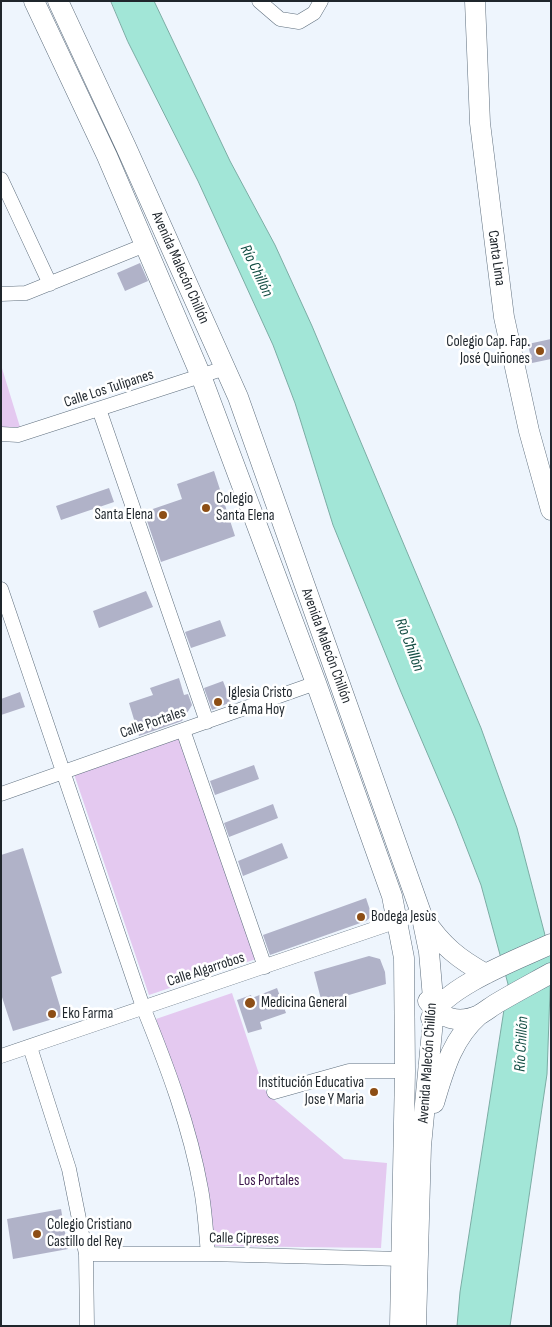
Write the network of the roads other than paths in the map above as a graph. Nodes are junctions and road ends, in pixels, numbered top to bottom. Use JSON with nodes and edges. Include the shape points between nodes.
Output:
{"nodes":[{"id":1,"x":34,"y":1,"type":"edge"},
{"id":2,"x":58,"y":1,"type":"edge"},
{"id":3,"x":259,"y":1,"type":"edge"},
{"id":4,"x":475,"y":1,"type":"edge"},
{"id":5,"x":317,"y":7,"type":"edge"},
{"id":6,"x":1,"y":179,"type":"edge"},
{"id":7,"x":145,"y":245,"type":"junction"},
{"id":8,"x":50,"y":284,"type":"junction"},
{"id":9,"x":1,"y":294,"type":"edge"},
{"id":10,"x":225,"y":368,"type":"junction"},
{"id":11,"x":200,"y":376,"type":"junction"},
{"id":12,"x":99,"y":409,"type":"junction"},
{"id":13,"x":1,"y":434,"type":"edge"},
{"id":14,"x":550,"y":501,"type":"edge"},
{"id":15,"x":1,"y":589,"type":"edge"},
{"id":16,"x":316,"y":683,"type":"junction"},
{"id":17,"x":206,"y":722,"type":"junction"},
{"id":18,"x":184,"y":730,"type":"junction"},
{"id":19,"x":64,"y":771,"type":"junction"},
{"id":20,"x":1,"y":794,"type":"edge"},
{"id":21,"x":421,"y":914,"type":"junction"},
{"id":22,"x":398,"y":922,"type":"junction"},
{"id":23,"x":551,"y":944,"type":"edge"},
{"id":24,"x":404,"y":958,"type":"junction"},
{"id":25,"x":265,"y":967,"type":"junction"},
{"id":26,"x":551,"y":973,"type":"edge"},
{"id":27,"x":486,"y":974,"type":"junction"},
{"id":28,"x":143,"y":1008,"type":"junction"},
{"id":29,"x":434,"y":1010,"type":"junction"},
{"id":30,"x":480,"y":1014,"type":"junction"},
{"id":31,"x":30,"y":1047,"type":"junction"},
{"id":32,"x":1,"y":1056,"type":"edge"},
{"id":33,"x":405,"y":1071,"type":"junction"},
{"id":34,"x":274,"y":1092,"type":"dead end"},
{"id":35,"x":404,"y":1098,"type":"junction"},
{"id":36,"x":421,"y":1146,"type":"junction"},
{"id":37,"x":86,"y":1254,"type":"junction"},
{"id":38,"x":208,"y":1254,"type":"junction"},
{"id":39,"x":402,"y":1259,"type":"junction"},
{"id":40,"x":87,"y":1326,"type":"edge"},
{"id":41,"x":400,"y":1326,"type":"edge"},
{"id":42,"x":416,"y":1326,"type":"edge"}],
"edges":[{"from":1,"to":7,"type":"main road","name":"Avenida Malecón Chillón"},
{"from":2,"to":10,"type":"main road","name":"Avenida Malecón Chillón"},
{"from":3,"to":5,"type":"street","via":[[280,19],[299,22]]},
{"from":4,"to":14,"type":"main road","name":"Canta Lima","via":[[480,123],[504,317],[529,431]]},
{"from":6,"to":8,"type":"street"},
{"from":7,"to":8,"type":"street"},
{"from":7,"to":11,"type":"main road","name":"Avenida Malecón Chillón"},
{"from":8,"to":9,"type":"street","via":[[26,293]]},
{"from":10,"to":11,"type":"street","name":"Calle Los Tulipanes"},
{"from":10,"to":21,"type":"main road","name":"Avenida Malecón Chillón"},
{"from":11,"to":12,"type":"street","name":"Calle Los Tulipanes"},
{"from":11,"to":16,"type":"main road","name":"Avenida Malecón Chillón"},
{"from":12,"to":13,"type":"street","name":"Calle Los Tulipanes","via":[[18,435]]},
{"from":12,"to":17,"type":"street"},
{"from":15,"to":19,"type":"street"},
{"from":16,"to":17,"type":"street","name":"Calle Portales"},
{"from":16,"to":22,"type":"main road","name":"Avenida Malecón Chillón","via":[[392,896]]},
{"from":17,"to":18,"type":"street","name":"Calle Portales"},
{"from":18,"to":19,"type":"street","name":"Calle Portales"},
{"from":18,"to":25,"type":"street"},
{"from":19,"to":20,"type":"street","name":"Calle Portales"},
{"from":19,"to":28,"type":"street"},
{"from":21,"to":22,"type":"street","name":"Calle Algarrobos"},
{"from":21,"to":27,"type":"main road","via":[[448,950]]},
{"from":21,"to":29,"type":"main road","name":"Avenida Malecón Chillón","via":[[429,952]]},
{"from":22,"to":24,"type":"main road","name":"Avenida Malecón Chillón"},
{"from":22,"to":25,"type":"street","name":"Calle Algarrobos"},
{"from":23,"to":27,"type":"main road"},
{"from":24,"to":29,"type":"main road"},
{"from":24,"to":33,"type":"main road","name":"Avenida Malecón Chillón"},
{"from":25,"to":28,"type":"street","name":"Calle Algarrobos"},
{"from":26,"to":30,"type":"main road"},
{"from":27,"to":29,"type":"main road"},
{"from":28,"to":31,"type":"street","name":"Calle Algarrobos"},
{"from":28,"to":38,"type":"street","via":[[166,1063],[185,1125],[202,1190]]},
{"from":29,"to":30,"type":"main road","via":[[448,1018],[464,1020]]},
{"from":29,"to":35,"type":"main road"},
{"from":29,"to":36,"type":"main road","name":"Avenida Malecón Chillón"},
{"from":30,"to":36,"type":"main road","via":[[466,1027],[453,1049]]},
{"from":31,"to":32,"type":"street","name":"Calle Algarrobos"},
{"from":31,"to":37,"type":"street","via":[[68,1169]]},
{"from":33,"to":34,"type":"street","via":[[349,1071]]},
{"from":33,"to":35,"type":"main road","name":"Avenida Malecón Chillón"},
{"from":35,"to":39,"type":"main road","name":"Avenida Malecón Chillón"},
{"from":36,"to":42,"type":"main road","name":"Avenida Malecón Chillón"},
{"from":37,"to":38,"type":"street","name":"Calle Cipreses"},
{"from":37,"to":40,"type":"street"},
{"from":38,"to":39,"type":"street","name":"Calle Cipreses"},
{"from":39,"to":41,"type":"main road","name":"Avenida Malecón Chillón"}]}
